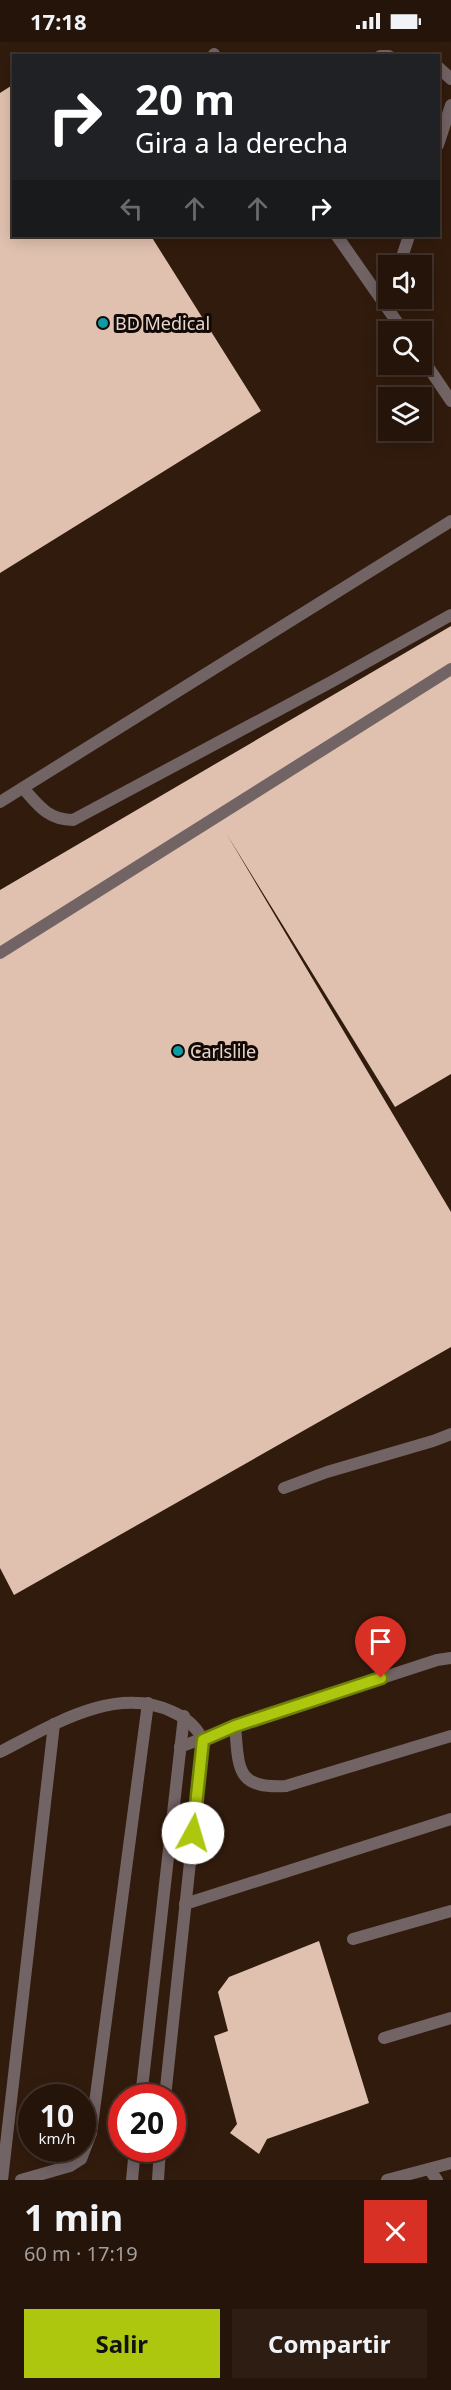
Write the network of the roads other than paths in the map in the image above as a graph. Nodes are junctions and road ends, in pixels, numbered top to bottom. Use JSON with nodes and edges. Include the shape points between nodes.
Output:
{"nodes":[{"id":1,"x":451,"y":105,"type":"edge"},
{"id":2,"x":440,"y":139,"type":"edge"},
{"id":3,"x":338,"y":237,"type":"edge"},
{"id":4,"x":409,"y":237,"type":"edge"},
{"id":5,"x":403,"y":255,"type":"edge"},
{"id":6,"x":378,"y":289,"type":"edge"},
{"id":7,"x":432,"y":373,"type":"edge"},
{"id":8,"x":451,"y":401,"type":"edge"},
{"id":9,"x":451,"y":521,"type":"edge"},
{"id":10,"x":451,"y":615,"type":"edge"},
{"id":11,"x":451,"y":669,"type":"edge"},
{"id":12,"x":23,"y":788,"type":"junction"},
{"id":13,"x":0,"y":802,"type":"edge"},
{"id":14,"x":0,"y":953,"type":"edge"},
{"id":15,"x":451,"y":1434,"type":"edge"},
{"id":16,"x":284,"y":1488,"type":"dead end"},
{"id":17,"x":451,"y":1658,"type":"edge"},
{"id":18,"x":148,"y":1703,"type":"junction"},
{"id":19,"x":184,"y":1716,"type":"junction"},
{"id":20,"x":54,"y":1724,"type":"junction"},
{"id":21,"x":235,"y":1726,"type":"junction"},
{"id":22,"x":451,"y":1736,"type":"edge"},
{"id":23,"x":203,"y":1740,"type":"junction"},
{"id":24,"x":180,"y":1747,"type":"junction"},
{"id":25,"x":0,"y":1752,"type":"edge"},
{"id":26,"x":451,"y":1819,"type":"edge"},
{"id":27,"x":186,"y":1904,"type":"junction"},
{"id":28,"x":451,"y":1911,"type":"edge"},
{"id":29,"x":354,"y":1939,"type":"dead end"},
{"id":30,"x":451,"y":2018,"type":"edge"},
{"id":31,"x":384,"y":2038,"type":"dead end"},
{"id":32,"x":142,"y":2084,"type":"edge"},
{"id":33,"x":166,"y":2084,"type":"edge"},
{"id":34,"x":134,"y":2162,"type":"edge"},
{"id":35,"x":159,"y":2162,"type":"edge"},
{"id":36,"x":451,"y":2163,"type":"edge"},
{"id":37,"x":429,"y":2169,"type":"junction"},
{"id":38,"x":2,"y":2180,"type":"edge"},
{"id":39,"x":21,"y":2180,"type":"edge"},
{"id":40,"x":132,"y":2180,"type":"edge"},
{"id":41,"x":158,"y":2180,"type":"edge"},
{"id":42,"x":387,"y":2180,"type":"edge"},
{"id":43,"x":437,"y":2180,"type":"edge"}],
"edges":[{"from":1,"to":2,"type":"street"},
{"from":3,"to":6,"type":"street"},
{"from":4,"to":5,"type":"street"},
{"from":7,"to":8,"type":"street"},
{"from":9,"to":12,"type":"street"},
{"from":10,"to":12,"type":"street","via":[[73,820],[51,817]]},
{"from":11,"to":14,"type":"street"},
{"from":12,"to":13,"type":"street"},
{"from":15,"to":16,"type":"street"},
{"from":17,"to":21,"type":"street"},
{"from":18,"to":19,"type":"street"},
{"from":18,"to":20,"type":"street","via":[[95,1707]]},
{"from":18,"to":39,"type":"street","via":[[91,2133],[81,2159]]},
{"from":19,"to":23,"type":"street"},
{"from":19,"to":24,"type":"street"},
{"from":20,"to":25,"type":"street"},
{"from":20,"to":38,"type":"street"},
{"from":21,"to":22,"type":"street","via":[[238,1767],[256,1784],[270,1786],[286,1786]]},
{"from":21,"to":23,"type":"street"},
{"from":23,"to":24,"type":"street"},
{"from":23,"to":27,"type":"street"},
{"from":24,"to":32,"type":"street"},
{"from":26,"to":27,"type":"street"},
{"from":27,"to":33,"type":"street"},
{"from":28,"to":29,"type":"street"},
{"from":30,"to":31,"type":"street"},
{"from":34,"to":40,"type":"street"},
{"from":35,"to":41,"type":"street"},
{"from":36,"to":37,"type":"street"},
{"from":37,"to":42,"type":"street"},
{"from":37,"to":43,"type":"street"}]}
